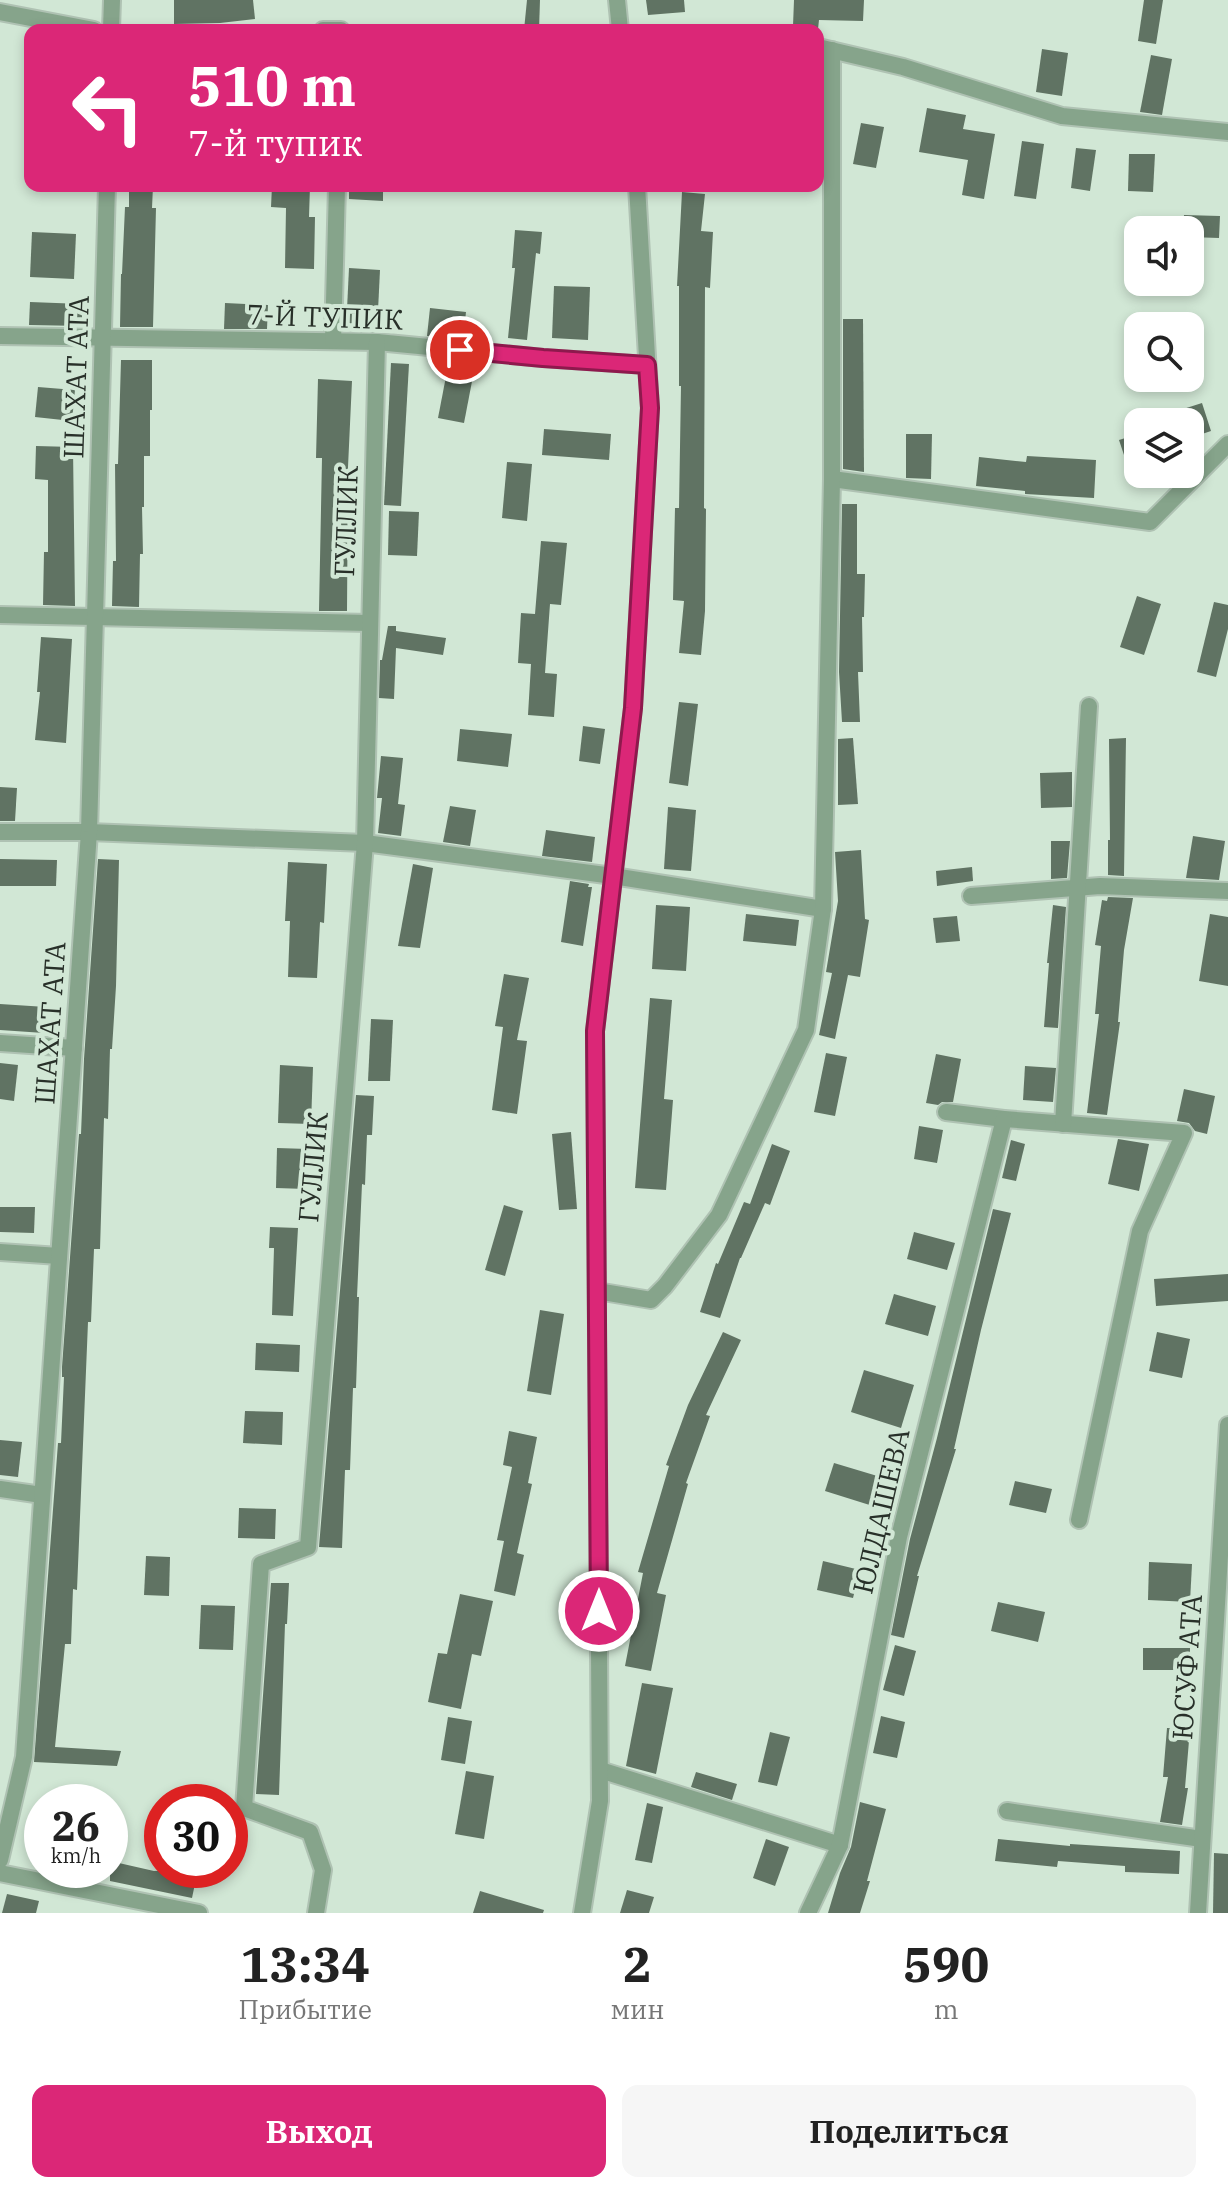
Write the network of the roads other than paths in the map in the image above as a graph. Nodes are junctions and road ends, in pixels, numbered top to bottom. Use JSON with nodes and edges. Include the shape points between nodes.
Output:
{"nodes":[{"id":1,"x":112,"y":0,"type":"edge"},
{"id":2,"x":617,"y":0,"type":"edge"},
{"id":3,"x":0,"y":12,"type":"edge"},
{"id":4,"x":63,"y":24,"type":"edge"},
{"id":5,"x":111,"y":24,"type":"edge"},
{"id":6,"x":619,"y":24,"type":"edge"},
{"id":7,"x":825,"y":48,"type":"edge"},
{"id":8,"x":1228,"y":132,"type":"edge"},
{"id":9,"x":107,"y":192,"type":"edge"},
{"id":10,"x":337,"y":192,"type":"edge"},
{"id":11,"x":637,"y":192,"type":"edge"},
{"id":12,"x":0,"y":336,"type":"edge"},
{"id":13,"x":103,"y":338,"type":"junction"},
{"id":14,"x":333,"y":341,"type":"junction"},
{"id":15,"x":377,"y":342,"type":"junction"},
{"id":16,"x":647,"y":365,"type":"junction"},
{"id":17,"x":1228,"y":444,"type":"edge"},
{"id":18,"x":832,"y":479,"type":"junction"},
{"id":19,"x":0,"y":615,"type":"edge"},
{"id":20,"x":95,"y":618,"type":"junction"},
{"id":21,"x":369,"y":623,"type":"junction"},
{"id":22,"x":1089,"y":706,"type":"dead end"},
{"id":23,"x":0,"y":832,"type":"edge"},
{"id":24,"x":89,"y":832,"type":"junction"},
{"id":25,"x":365,"y":843,"type":"junction"},
{"id":26,"x":613,"y":876,"type":"junction"},
{"id":27,"x":1077,"y":888,"type":"junction"},
{"id":28,"x":1228,"y":891,"type":"edge"},
{"id":29,"x":971,"y":896,"type":"dead end"},
{"id":30,"x":823,"y":909,"type":"junction"},
{"id":31,"x":0,"y":1043,"type":"edge"},
{"id":32,"x":74,"y":1048,"type":"junction"},
{"id":33,"x":946,"y":1112,"type":"dead end"},
{"id":34,"x":1004,"y":1119,"type":"junction"},
{"id":35,"x":1063,"y":1124,"type":"junction"},
{"id":36,"x":0,"y":1252,"type":"edge"},
{"id":37,"x":59,"y":1256,"type":"junction"},
{"id":38,"x":597,"y":1291,"type":"junction"},
{"id":39,"x":1228,"y":1425,"type":"edge"},
{"id":40,"x":0,"y":1489,"type":"edge"},
{"id":41,"x":42,"y":1495,"type":"junction"},
{"id":42,"x":1079,"y":1520,"type":"dead end"},
{"id":43,"x":600,"y":1770,"type":"junction"},
{"id":44,"x":1007,"y":1811,"type":"dead end"},
{"id":45,"x":1202,"y":1839,"type":"junction"},
{"id":46,"x":840,"y":1845,"type":"junction"},
{"id":47,"x":0,"y":1860,"type":"edge"},
{"id":48,"x":0,"y":1873,"type":"edge"},
{"id":49,"x":199,"y":1913,"type":"edge"},
{"id":50,"x":316,"y":1913,"type":"edge"},
{"id":51,"x":582,"y":1913,"type":"edge"},
{"id":52,"x":808,"y":1913,"type":"edge"},
{"id":53,"x":1198,"y":1913,"type":"edge"}],
"edges":[{"from":1,"to":5,"type":"street"},
{"from":2,"to":6,"type":"street"},
{"from":3,"to":4,"type":"street"},
{"from":7,"to":8,"type":"street","via":[[1062,116]]},
{"from":7,"to":18,"type":"street"},
{"from":9,"to":13,"type":"street","name":"ШАХАТ АТА"},
{"from":10,"to":14,"type":"street"},
{"from":11,"to":16,"type":"street"},
{"from":12,"to":13,"type":"street","name":"7-Й ТУПИК"},
{"from":13,"to":14,"type":"street","name":"7-Й ТУПИК"},
{"from":13,"to":20,"type":"street","name":"ШАХАТ АТА"},
{"from":14,"to":15,"type":"street","name":"7-Й ТУПИК"},
{"from":15,"to":16,"type":"street","name":"7-Й ТУПИК"},
{"from":15,"to":21,"type":"street","name":"ГУЛЛИК"},
{"from":16,"to":26,"type":"street","via":[[650,408],[633,708]]},
{"from":17,"to":18,"type":"street","via":[[1150,522]]},
{"from":18,"to":30,"type":"street"},
{"from":19,"to":20,"type":"street"},
{"from":20,"to":21,"type":"street"},
{"from":20,"to":24,"type":"street","name":"ШАХАТ АТА"},
{"from":21,"to":25,"type":"street","name":"ГУЛЛИК"},
{"from":22,"to":27,"type":"street"},
{"from":23,"to":24,"type":"street"},
{"from":24,"to":25,"type":"street"},
{"from":24,"to":32,"type":"street","name":"ШАХАТ АТА"},
{"from":25,"to":26,"type":"street"},
{"from":25,"to":50,"type":"street","name":"ГУЛЛИК","via":[[308,1547],[261,1564],[244,1808],[310,1832],[323,1870]]},
{"from":26,"to":30,"type":"street"},
{"from":26,"to":38,"type":"street","via":[[595,1031]]},
{"from":27,"to":28,"type":"street"},
{"from":27,"to":29,"type":"street"},
{"from":27,"to":35,"type":"street"},
{"from":30,"to":38,"type":"street","via":[[806,1030],[719,1215],[651,1300]]},
{"from":31,"to":32,"type":"street"},
{"from":32,"to":37,"type":"street","name":"ШАХАТ АТА"},
{"from":33,"to":34,"type":"street"},
{"from":34,"to":35,"type":"street"},
{"from":34,"to":46,"type":"street","name":"ЮЛДАШЕВА","via":[[899,1537]]},
{"from":35,"to":42,"type":"street","via":[[1184,1133],[1140,1231]]},
{"from":36,"to":37,"type":"street"},
{"from":37,"to":41,"type":"street","name":"ШАХАТ АТА"},
{"from":38,"to":43,"type":"street"},
{"from":39,"to":45,"type":"street","name":"ЮСУФ АТА"},
{"from":40,"to":41,"type":"street"},
{"from":41,"to":47,"type":"street","name":"ШАХАТ АТА","via":[[24,1757]]},
{"from":43,"to":46,"type":"street"},
{"from":43,"to":51,"type":"street"},
{"from":44,"to":45,"type":"street"},
{"from":45,"to":53,"type":"street","name":"ЮСУФ АТА"},
{"from":46,"to":52,"type":"street","name":"ЮЛДАШЕВА"},
{"from":48,"to":49,"type":"street"}]}
